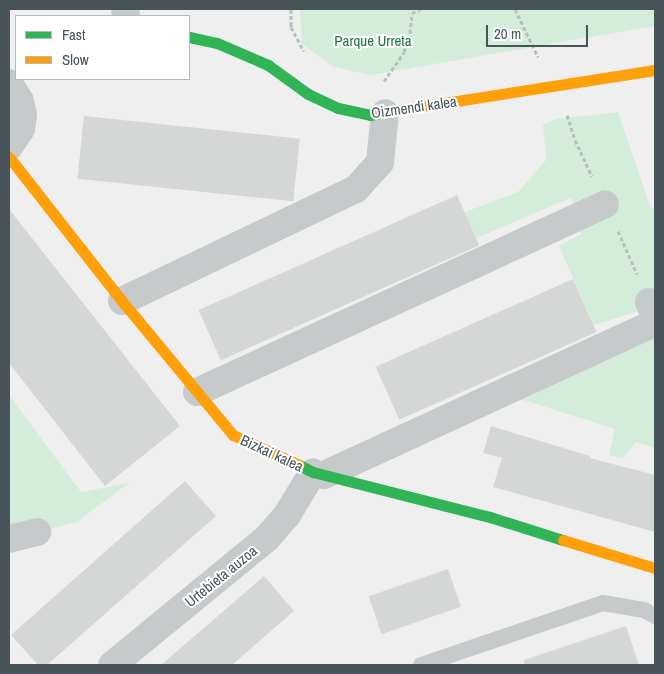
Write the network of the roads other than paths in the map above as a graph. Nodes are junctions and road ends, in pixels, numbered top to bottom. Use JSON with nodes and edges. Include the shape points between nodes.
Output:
{"nodes":[{"id":1,"x":190,"y":37,"type":"edge"},
{"id":2,"x":655,"y":70,"type":"edge"},
{"id":3,"x":18,"y":83,"type":"edge"},
{"id":4,"x":385,"y":113,"type":"junction"},
{"id":5,"x":9,"y":147,"type":"edge"},
{"id":6,"x":9,"y":157,"type":"edge"},
{"id":7,"x":600,"y":192,"type":"road end"},
{"id":8,"x":122,"y":301,"type":"junction"},
{"id":9,"x":653,"y":314,"type":"edge"},
{"id":10,"x":197,"y":392,"type":"junction"},
{"id":11,"x":318,"y":474,"type":"junction"},
{"id":12,"x":37,"y":532,"type":"dead end"},
{"id":13,"x":9,"y":539,"type":"edge"},
{"id":14,"x":655,"y":568,"type":"edge"},
{"id":15,"x":655,"y":616,"type":"edge"},
{"id":16,"x":112,"y":665,"type":"edge"},
{"id":17,"x":420,"y":665,"type":"edge"}],
"edges":[{"from":1,"to":4,"type":"street","name":"Oizmendi kalea","via":[[217,43],[268,65],[308,94],[338,108],[370,115]]},
{"from":2,"to":4,"type":"street","name":"Oizmendi kalea"},
{"from":3,"to":5,"type":"street","via":[[23,115],[21,129]]},
{"from":4,"to":8,"type":"street","via":[[380,162],[356,189]]},
{"from":6,"to":8,"type":"street","name":"Bizkai kalea"},
{"from":7,"to":10,"type":"street"},
{"from":8,"to":10,"type":"street","name":"Bizkai kalea"},
{"from":9,"to":11,"type":"street"},
{"from":10,"to":11,"type":"street","name":"Bizkai kalea","via":[[233,435]]},
{"from":11,"to":14,"type":"street","name":"Bizkai kalea","via":[[483,515]]},
{"from":11,"to":16,"type":"street","name":"Urtebieta auzoa","via":[[267,538]]},
{"from":12,"to":13,"type":"street"},
{"from":15,"to":17,"type":"lane","via":[[644,610],[603,603]]}]}
